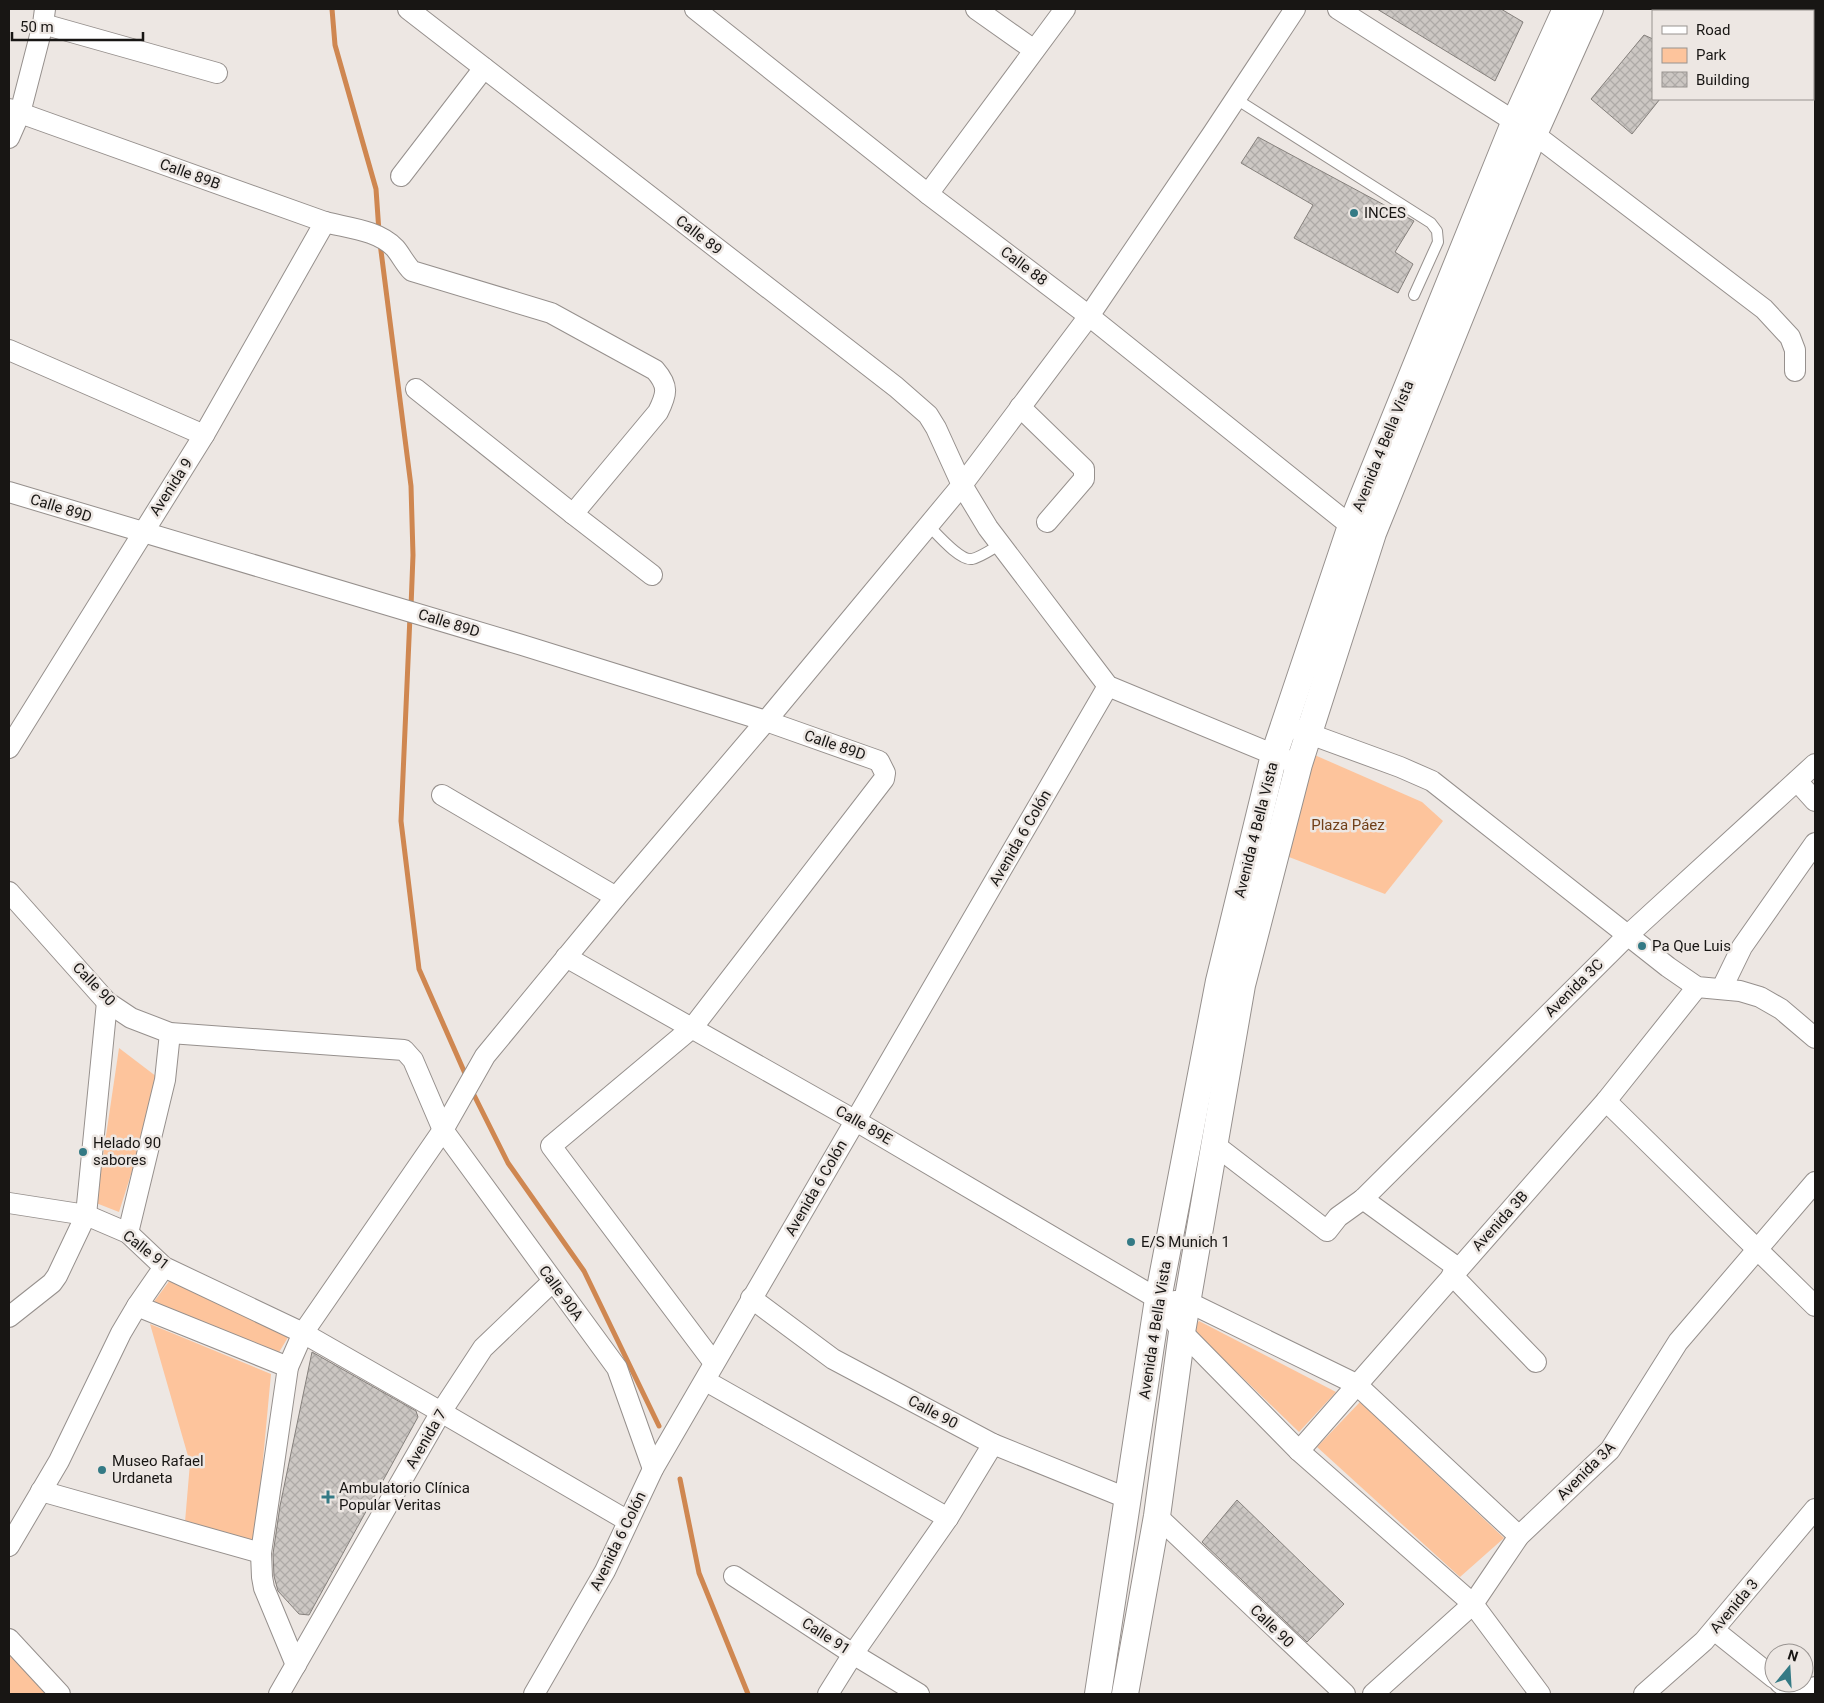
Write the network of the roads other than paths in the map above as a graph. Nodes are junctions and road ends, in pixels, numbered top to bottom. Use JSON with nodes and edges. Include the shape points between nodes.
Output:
{"nodes":[{"id":1,"x":408,"y":9,"type":"edge"},
{"id":2,"x":695,"y":9,"type":"edge"},
{"id":3,"x":976,"y":9,"type":"edge"},
{"id":4,"x":1065,"y":9,"type":"edge"},
{"id":5,"x":1295,"y":9,"type":"edge"},
{"id":6,"x":1338,"y":9,"type":"edge"},
{"id":7,"x":1566,"y":9,"type":"edge"},
{"id":8,"x":1590,"y":9,"type":"edge"},
{"id":9,"x":44,"y":16,"type":"edge"},
{"id":10,"x":1034,"y":50,"type":"junction"},
{"id":11,"x":484,"y":68,"type":"junction"},
{"id":12,"x":217,"y":73,"type":"dead end"},
{"id":13,"x":1236,"y":99,"type":"junction"},
{"id":14,"x":14,"y":111,"type":"edge"},
{"id":15,"x":1525,"y":127,"type":"junction"},
{"id":16,"x":9,"y":138,"type":"edge"},
{"id":17,"x":401,"y":176,"type":"dead end"},
{"id":18,"x":928,"y":194,"type":"junction"},
{"id":19,"x":325,"y":222,"type":"junction"},
{"id":20,"x":1414,"y":294,"type":"dead end"},
{"id":21,"x":1089,"y":316,"type":"junction"},
{"id":22,"x":9,"y":350,"type":"edge"},
{"id":23,"x":1795,"y":371,"type":"dead end"},
{"id":24,"x":416,"y":389,"type":"dead end"},
{"id":25,"x":1020,"y":407,"type":"junction"},
{"id":26,"x":204,"y":435,"type":"junction"},
{"id":27,"x":962,"y":485,"type":"junction"},
{"id":28,"x":9,"y":492,"type":"edge"},
{"id":29,"x":573,"y":514,"type":"junction"},
{"id":30,"x":1048,"y":522,"type":"dead end"},
{"id":31,"x":928,"y":525,"type":"junction"},
{"id":32,"x":1351,"y":526,"type":"junction"},
{"id":33,"x":142,"y":532,"type":"junction"},
{"id":34,"x":1001,"y":544,"type":"junction"},
{"id":35,"x":652,"y":575,"type":"dead end"},
{"id":36,"x":1108,"y":686,"type":"junction"},
{"id":37,"x":766,"y":721,"type":"junction"},
{"id":38,"x":1296,"y":729,"type":"junction"},
{"id":39,"x":9,"y":748,"type":"edge"},
{"id":40,"x":1274,"y":755,"type":"junction"},
{"id":41,"x":1298,"y":764,"type":"junction"},
{"id":42,"x":1815,"y":764,"type":"edge"},
{"id":43,"x":1797,"y":781,"type":"junction"},
{"id":44,"x":442,"y":795,"type":"dead end"},
{"id":45,"x":1815,"y":800,"type":"edge"},
{"id":46,"x":1815,"y":843,"type":"edge"},
{"id":47,"x":9,"y":892,"type":"edge"},
{"id":48,"x":616,"y":897,"type":"junction"},
{"id":49,"x":1628,"y":935,"type":"junction"},
{"id":50,"x":566,"y":957,"type":"junction"},
{"id":51,"x":1697,"y":988,"type":"junction"},
{"id":52,"x":1722,"y":988,"type":"junction"},
{"id":53,"x":108,"y":1002,"type":"junction"},
{"id":54,"x":693,"y":1027,"type":"junction"},
{"id":55,"x":170,"y":1033,"type":"junction"},
{"id":56,"x":203,"y":1036,"type":"joint"},
{"id":57,"x":1815,"y":1038,"type":"edge"},
{"id":58,"x":1606,"y":1101,"type":"junction"},
{"id":59,"x":856,"y":1121,"type":"junction"},
{"id":60,"x":443,"y":1130,"type":"junction"},
{"id":61,"x":1214,"y":1145,"type":"junction"},
{"id":62,"x":1815,"y":1182,"type":"edge"},
{"id":63,"x":1363,"y":1199,"type":"junction"},
{"id":64,"x":9,"y":1203,"type":"edge"},
{"id":65,"x":86,"y":1216,"type":"junction"},
{"id":66,"x":128,"y":1233,"type":"junction"},
{"id":67,"x":1758,"y":1248,"type":"junction"},
{"id":68,"x":164,"y":1267,"type":"junction"},
{"id":69,"x":1455,"y":1272,"type":"junction"},
{"id":70,"x":552,"y":1282,"type":"junction"},
{"id":71,"x":751,"y":1298,"type":"junction"},
{"id":72,"x":1158,"y":1299,"type":"junction"},
{"id":73,"x":1188,"y":1302,"type":"junction"},
{"id":74,"x":137,"y":1306,"type":"junction"},
{"id":75,"x":1815,"y":1306,"type":"edge"},
{"id":76,"x":9,"y":1317,"type":"edge"},
{"id":77,"x":1182,"y":1332,"type":"junction"},
{"id":78,"x":303,"y":1333,"type":"junction"},
{"id":79,"x":1536,"y":1362,"type":"dead end"},
{"id":80,"x":288,"y":1367,"type":"junction"},
{"id":81,"x":710,"y":1372,"type":"junction"},
{"id":82,"x":1356,"y":1384,"type":"junction"},
{"id":83,"x":441,"y":1412,"type":"junction"},
{"id":84,"x":993,"y":1444,"type":"junction"},
{"id":85,"x":1299,"y":1451,"type":"junction"},
{"id":86,"x":653,"y":1469,"type":"junction"},
{"id":87,"x":41,"y":1491,"type":"junction"},
{"id":88,"x":1129,"y":1499,"type":"junction"},
{"id":89,"x":1815,"y":1509,"type":"edge"},
{"id":90,"x":1156,"y":1516,"type":"junction"},
{"id":91,"x":948,"y":1518,"type":"junction"},
{"id":92,"x":628,"y":1521,"type":"junction"},
{"id":93,"x":1518,"y":1536,"type":"junction"},
{"id":94,"x":9,"y":1546,"type":"edge"},
{"id":95,"x":261,"y":1553,"type":"junction"},
{"id":96,"x":734,"y":1576,"type":"dead end"},
{"id":97,"x":1473,"y":1604,"type":"junction"},
{"id":98,"x":1714,"y":1630,"type":"junction"},
{"id":99,"x":9,"y":1639,"type":"edge"},
{"id":100,"x":853,"y":1654,"type":"junction"},
{"id":101,"x":296,"y":1665,"type":"junction"},
{"id":102,"x":1764,"y":1670,"type":"edge"},
{"id":103,"x":1815,"y":1687,"type":"edge"},
{"id":104,"x":60,"y":1694,"type":"edge"},
{"id":105,"x":279,"y":1694,"type":"edge"},
{"id":106,"x":534,"y":1694,"type":"edge"},
{"id":107,"x":828,"y":1694,"type":"edge"},
{"id":108,"x":919,"y":1694,"type":"edge"},
{"id":109,"x":1098,"y":1694,"type":"edge"},
{"id":110,"x":1125,"y":1694,"type":"edge"},
{"id":111,"x":1345,"y":1694,"type":"edge"},
{"id":112,"x":1372,"y":1694,"type":"edge"},
{"id":113,"x":1540,"y":1694,"type":"edge"},
{"id":114,"x":1644,"y":1694,"type":"edge"},
{"id":115,"x":1808,"y":1694,"type":"edge"}],
"edges":[{"from":1,"to":11,"type":"street","name":"Calle 89"},
{"from":2,"to":18,"type":"street","name":"Calle 88"},
{"from":3,"to":10,"type":"street"},
{"from":4,"to":10,"type":"street"},
{"from":5,"to":13,"type":"street"},
{"from":6,"to":15,"type":"street"},
{"from":7,"to":15,"type":"street","name":"Avenida 4 Bella Vista"},
{"from":8,"to":15,"type":"street","name":"Avenida 4 Bella Vista"},
{"from":9,"to":12,"type":"street"},
{"from":9,"to":14,"type":"street"},
{"from":10,"to":18,"type":"street"},
{"from":11,"to":17,"type":"street"},
{"from":11,"to":27,"type":"street","name":"Calle 89","via":[[912,400],[936,428]]},
{"from":13,"to":20,"type":"lane","via":[[1431,223],[1437,231],[1438,242]]},
{"from":13,"to":21,"type":"street"},
{"from":14,"to":16,"type":"street"},
{"from":14,"to":19,"type":"street","name":"Calle 89B"},
{"from":15,"to":23,"type":"street","via":[[1764,309],[1790,337],[1795,350]]},
{"from":15,"to":32,"type":"street","name":"Avenida 4 Bella Vista"},
{"from":15,"to":38,"type":"street","name":"Avenida 4 Bella Vista"},
{"from":18,"to":21,"type":"street","name":"Calle 88"},
{"from":19,"to":26,"type":"street","name":"Avenida 9"},
{"from":19,"to":29,"type":"street","name":"Calle 89B","via":[[384,238],[412,271],[551,313],[655,370],[663,379],[666,390],[658,412]]},
{"from":21,"to":25,"type":"street"},
{"from":21,"to":32,"type":"street","name":"Calle 88"},
{"from":22,"to":26,"type":"street"},
{"from":24,"to":29,"type":"street"},
{"from":25,"to":27,"type":"street"},
{"from":25,"to":30,"type":"street","via":[[1084,469],[1084,479]]},
{"from":26,"to":33,"type":"street","name":"Avenida 9"},
{"from":27,"to":31,"type":"street"},
{"from":27,"to":34,"type":"street","name":"Calle 89"},
{"from":28,"to":33,"type":"street","name":"Calle 89D"},
{"from":29,"to":35,"type":"street"},
{"from":31,"to":34,"type":"lane","via":[[958,554],[969,560]]},
{"from":31,"to":37,"type":"street"},
{"from":32,"to":38,"type":"street","name":"Avenida 4 Bella Vista"},
{"from":33,"to":37,"type":"street","name":"Calle 89D"},
{"from":33,"to":39,"type":"street","name":"Avenida 9"},
{"from":34,"to":36,"type":"street","name":"Calle 89"},
{"from":36,"to":40,"type":"street"},
{"from":36,"to":59,"type":"street","name":"Avenida 6 Colón"},
{"from":37,"to":48,"type":"street"},
{"from":37,"to":54,"type":"street","name":"Calle 89D","via":[[873,758],[883,767],[884,779]]},
{"from":38,"to":40,"type":"street","name":"Avenida 4 Bella Vista"},
{"from":38,"to":41,"type":"street","name":"Avenida 4 Bella Vista"},
{"from":38,"to":49,"type":"street","via":[[1432,781]]},
{"from":40,"to":41,"type":"street"},
{"from":40,"to":72,"type":"street","name":"Avenida 4 Bella Vista","via":[[1219,981]]},
{"from":41,"to":61,"type":"street","name":"Avenida 4 Bella Vista","via":[[1242,986]]},
{"from":42,"to":43,"type":"street","name":"Avenida 3C"},
{"from":43,"to":45,"type":"street"},
{"from":43,"to":49,"type":"street","name":"Avenida 3C"},
{"from":44,"to":48,"type":"street"},
{"from":46,"to":52,"type":"street","via":[[1742,947]]},
{"from":47,"to":53,"type":"street","name":"Calle 90"},
{"from":48,"to":50,"type":"street"},
{"from":49,"to":51,"type":"street"},
{"from":49,"to":63,"type":"street","name":"Avenida 3C"},
{"from":50,"to":54,"type":"street","name":"Calle 89E"},
{"from":50,"to":60,"type":"street","via":[[485,1056]]},
{"from":51,"to":52,"type":"street"},
{"from":51,"to":58,"type":"street","name":"Avenida 3B"},
{"from":52,"to":57,"type":"street","via":[[1760,997]]},
{"from":53,"to":55,"type":"street","name":"Calle 90","via":[[131,1018]]},
{"from":53,"to":65,"type":"street"},
{"from":54,"to":59,"type":"street","name":"Calle 89E"},
{"from":54,"to":81,"type":"street","via":[[551,1146]]},
{"from":55,"to":56,"type":"street","name":"Calle 90"},
{"from":55,"to":66,"type":"street","via":[[165,1080]]},
{"from":56,"to":60,"type":"street","name":"Calle 90A","via":[[404,1050],[413,1060]]},
{"from":58,"to":67,"type":"street"},
{"from":58,"to":69,"type":"street","name":"Avenida 3B"},
{"from":59,"to":71,"type":"street","name":"Avenida 6 Colón"},
{"from":59,"to":72,"type":"street","name":"Calle 89E"},
{"from":60,"to":70,"type":"street","name":"Calle 90A"},
{"from":60,"to":78,"type":"street"},
{"from":61,"to":63,"type":"street","name":"Avenida 3C","via":[[1327,1231],[1338,1217]]},
{"from":61,"to":73,"type":"street","name":"Avenida 4 Bella Vista"},
{"from":62,"to":67,"type":"street","name":"Avenida 3A"},
{"from":63,"to":69,"type":"street"},
{"from":64,"to":65,"type":"street","name":"Calle 91"},
{"from":65,"to":66,"type":"street","name":"Calle 91"},
{"from":65,"to":76,"type":"street","via":[[52,1282]]},
{"from":66,"to":68,"type":"street","name":"Calle 91"},
{"from":67,"to":75,"type":"street"},
{"from":67,"to":93,"type":"street","name":"Avenida 3A","via":[[1678,1342],[1610,1450]]},
{"from":68,"to":74,"type":"street"},
{"from":68,"to":78,"type":"street","name":"Calle 91"},
{"from":69,"to":79,"type":"street"},
{"from":69,"to":82,"type":"street","name":"Avenida 3B"},
{"from":70,"to":83,"type":"street","name":"Avenida 7","via":[[483,1348]]},
{"from":70,"to":86,"type":"street","name":"Calle 90A","via":[[617,1368]]},
{"from":71,"to":81,"type":"street","name":"Avenida 6 Colón"},
{"from":71,"to":84,"type":"street","name":"Calle 90","via":[[833,1359]]},
{"from":72,"to":73,"type":"street"},
{"from":72,"to":77,"type":"street"},
{"from":72,"to":88,"type":"street","name":"Avenida 4 Bella Vista"},
{"from":73,"to":77,"type":"street","name":"Avenida 4 Bella Vista"},
{"from":73,"to":82,"type":"street"},
{"from":74,"to":80,"type":"street"},
{"from":74,"to":87,"type":"street"},
{"from":77,"to":85,"type":"street"},
{"from":77,"to":90,"type":"street","name":"Avenida 4 Bella Vista"},
{"from":78,"to":80,"type":"street"},
{"from":78,"to":83,"type":"street","name":"Calle 91"},
{"from":80,"to":95,"type":"street"},
{"from":81,"to":86,"type":"street","name":"Avenida 6 Colón"},
{"from":81,"to":91,"type":"street"},
{"from":82,"to":85,"type":"street","name":"Avenida 3B"},
{"from":82,"to":93,"type":"street"},
{"from":83,"to":92,"type":"street","name":"Calle 91"},
{"from":83,"to":101,"type":"street","name":"Avenida 7"},
{"from":84,"to":88,"type":"street","name":"Calle 90"},
{"from":84,"to":91,"type":"street"},
{"from":85,"to":97,"type":"street"},
{"from":86,"to":92,"type":"street","name":"Avenida 6 Colón"},
{"from":87,"to":94,"type":"street"},
{"from":87,"to":95,"type":"street"},
{"from":88,"to":109,"type":"street","name":"Avenida 4 Bella Vista"},
{"from":89,"to":98,"type":"street","name":"Avenida 3"},
{"from":90,"to":110,"type":"street","name":"Avenida 4 Bella Vista"},
{"from":90,"to":111,"type":"street","name":"Calle 90"},
{"from":91,"to":100,"type":"street"},
{"from":92,"to":106,"type":"street","name":"Avenida 6 Colón","via":[[605,1571]]},
{"from":93,"to":97,"type":"street","name":"Avenida 3A"},
{"from":95,"to":101,"type":"street","via":[[264,1588]]},
{"from":96,"to":100,"type":"street","name":"Calle 91"},
{"from":97,"to":112,"type":"street","name":"Avenida 3A"},
{"from":97,"to":113,"type":"street"},
{"from":98,"to":102,"type":"street"},
{"from":98,"to":114,"type":"street","name":"Avenida 3"},
{"from":99,"to":104,"type":"street"},
{"from":100,"to":107,"type":"street"},
{"from":100,"to":108,"type":"street","name":"Calle 91"},
{"from":101,"to":105,"type":"street","name":"Avenida 7"},
{"from":103,"to":115,"type":"street"}]}
